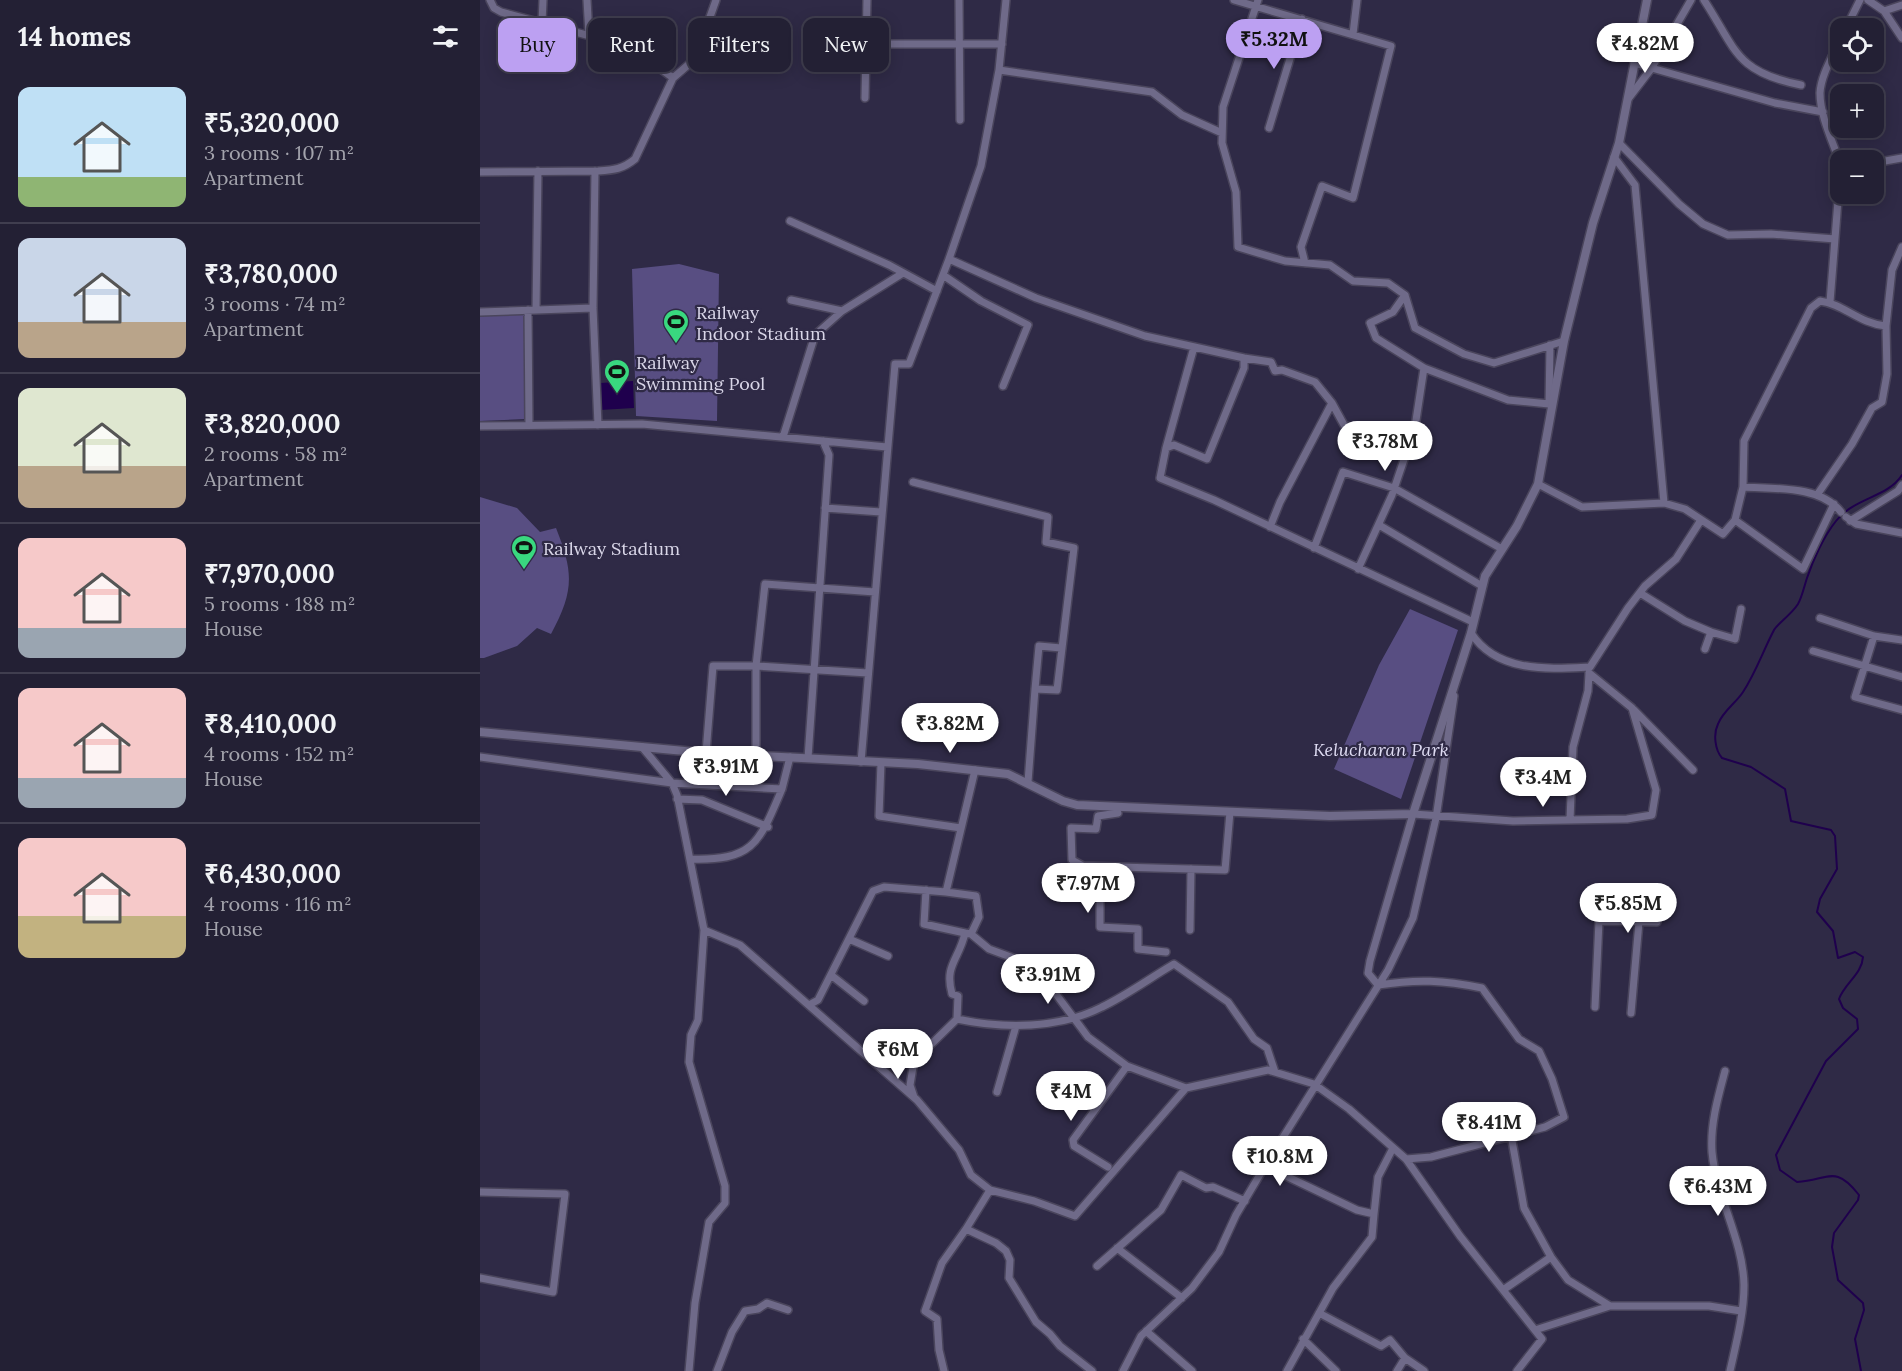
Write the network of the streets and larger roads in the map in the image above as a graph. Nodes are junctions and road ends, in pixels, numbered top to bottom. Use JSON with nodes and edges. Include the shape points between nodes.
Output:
{"nodes":[{"id":1,"x":490,"y":0,"type":"edge"},
{"id":2,"x":543,"y":0,"type":"edge"},
{"id":3,"x":587,"y":0,"type":"edge"},
{"id":4,"x":716,"y":0,"type":"edge"},
{"id":5,"x":867,"y":0,"type":"edge"},
{"id":6,"x":959,"y":0,"type":"edge"},
{"id":7,"x":1006,"y":0,"type":"edge"},
{"id":8,"x":1234,"y":0,"type":"edge"},
{"id":9,"x":1357,"y":0,"type":"edge"},
{"id":10,"x":1647,"y":0,"type":"edge"},
{"id":11,"x":1691,"y":0,"type":"edge"},
{"id":12,"x":1704,"y":0,"type":"edge"},
{"id":13,"x":1860,"y":0,"type":"edge"},
{"id":14,"x":1868,"y":0,"type":"edge"},
{"id":15,"x":1256,"y":3,"type":"edge"},
{"id":16,"x":1902,"y":5,"type":"edge"},
{"id":17,"x":1884,"y":11,"type":"junction"},
{"id":18,"x":523,"y":18,"type":"edge"},
{"id":19,"x":542,"y":18,"type":"edge"},
{"id":20,"x":867,"y":18,"type":"edge"},
{"id":21,"x":1851,"y":18,"type":"edge"},
{"id":22,"x":1302,"y":19,"type":"junction"},
{"id":23,"x":576,"y":32,"type":"edge"},
{"id":24,"x":1353,"y":34,"type":"junction"},
{"id":25,"x":588,"y":35,"type":"joint"},
{"id":26,"x":1902,"y":38,"type":"edge"},
{"id":27,"x":889,"y":44,"type":"edge"},
{"id":28,"x":959,"y":44,"type":"junction"},
{"id":29,"x":1002,"y":44,"type":"junction"},
{"id":30,"x":1830,"y":61,"type":"edge"},
{"id":31,"x":1634,"y":63,"type":"junction"},
{"id":32,"x":1651,"y":69,"type":"junction"},
{"id":33,"x":999,"y":70,"type":"junction"},
{"id":34,"x":665,"y":72,"type":"edge"},
{"id":35,"x":866,"y":72,"type":"edge"},
{"id":36,"x":673,"y":78,"type":"junction"},
{"id":37,"x":1801,"y":85,"type":"dead end"},
{"id":38,"x":865,"y":98,"type":"dead end"},
{"id":39,"x":1628,"y":99,"type":"junction"},
{"id":40,"x":1824,"y":112,"type":"junction"},
{"id":41,"x":960,"y":120,"type":"dead end"},
{"id":42,"x":1269,"y":128,"type":"dead end"},
{"id":43,"x":1222,"y":133,"type":"junction"},
{"id":44,"x":1619,"y":143,"type":"junction"},
{"id":45,"x":1836,"y":150,"type":"edge"},
{"id":46,"x":1614,"y":157,"type":"junction"},
{"id":47,"x":1902,"y":158,"type":"edge"},
{"id":48,"x":1884,"y":161,"type":"edge"},
{"id":49,"x":538,"y":171,"type":"junction"},
{"id":50,"x":595,"y":171,"type":"junction"},
{"id":51,"x":480,"y":172,"type":"edge"},
{"id":52,"x":1838,"y":204,"type":"edge"},
{"id":53,"x":790,"y":222,"type":"dead end"},
{"id":54,"x":1835,"y":238,"type":"junction"},
{"id":55,"x":1902,"y":247,"type":"edge"},
{"id":56,"x":949,"y":259,"type":"junction"},
{"id":57,"x":1305,"y":263,"type":"junction"},
{"id":58,"x":1892,"y":270,"type":"junction"},
{"id":59,"x":903,"y":273,"type":"junction"},
{"id":60,"x":1902,"y":273,"type":"edge"},
{"id":61,"x":943,"y":274,"type":"junction"},
{"id":62,"x":937,"y":291,"type":"junction"},
{"id":63,"x":1405,"y":295,"type":"junction"},
{"id":64,"x":791,"y":300,"type":"dead end"},
{"id":65,"x":1830,"y":302,"type":"junction"},
{"id":66,"x":593,"y":308,"type":"junction"},
{"id":67,"x":532,"y":310,"type":"junction"},
{"id":68,"x":842,"y":311,"type":"junction"},
{"id":69,"x":480,"y":312,"type":"edge"},
{"id":70,"x":1886,"y":326,"type":"junction"},
{"id":71,"x":1564,"y":341,"type":"junction"},
{"id":72,"x":1550,"y":345,"type":"junction"},
{"id":73,"x":1194,"y":347,"type":"junction"},
{"id":74,"x":1244,"y":358,"type":"junction"},
{"id":75,"x":1424,"y":368,"type":"junction"},
{"id":76,"x":1003,"y":386,"type":"dead end"},
{"id":77,"x":1332,"y":403,"type":"junction"},
{"id":78,"x":529,"y":425,"type":"junction"},
{"id":79,"x":597,"y":425,"type":"junction"},
{"id":80,"x":480,"y":426,"type":"edge"},
{"id":81,"x":783,"y":437,"type":"junction"},
{"id":82,"x":824,"y":441,"type":"junction"},
{"id":83,"x":887,"y":447,"type":"junction"},
{"id":84,"x":1166,"y":448,"type":"junction"},
{"id":85,"x":1407,"y":449,"type":"junction"},
{"id":86,"x":913,"y":482,"type":"dead end"},
{"id":87,"x":1538,"y":484,"type":"junction"},
{"id":88,"x":1902,"y":485,"type":"edge"},
{"id":89,"x":1743,"y":487,"type":"junction"},
{"id":90,"x":1394,"y":488,"type":"junction"},
{"id":91,"x":1817,"y":495,"type":"junction"},
{"id":92,"x":1664,"y":502,"type":"junction"},
{"id":93,"x":1834,"y":504,"type":"junction"},
{"id":94,"x":825,"y":508,"type":"junction"},
{"id":95,"x":881,"y":512,"type":"junction"},
{"id":96,"x":1846,"y":517,"type":"junction"},
{"id":97,"x":1701,"y":520,"type":"junction"},
{"id":98,"x":1735,"y":520,"type":"junction"},
{"id":99,"x":1379,"y":525,"type":"junction"},
{"id":100,"x":1270,"y":527,"type":"junction"},
{"id":101,"x":1902,"y":532,"type":"edge"},
{"id":102,"x":1314,"y":548,"type":"junction"},
{"id":103,"x":1502,"y":549,"type":"junction"},
{"id":104,"x":1358,"y":569,"type":"junction"},
{"id":105,"x":1482,"y":586,"type":"junction"},
{"id":106,"x":820,"y":588,"type":"junction"},
{"id":107,"x":875,"y":592,"type":"junction"},
{"id":108,"x":1640,"y":593,"type":"junction"},
{"id":109,"x":1741,"y":609,"type":"dead end"},
{"id":110,"x":1821,"y":618,"type":"dead end"},
{"id":111,"x":1473,"y":622,"type":"junction"},
{"id":112,"x":1711,"y":632,"type":"junction"},
{"id":113,"x":1471,"y":633,"type":"junction"},
{"id":114,"x":1874,"y":636,"type":"junction"},
{"id":115,"x":1902,"y":640,"type":"edge"},
{"id":116,"x":1061,"y":648,"type":"junction"},
{"id":117,"x":1705,"y":649,"type":"dead end"},
{"id":118,"x":1813,"y":651,"type":"dead end"},
{"id":119,"x":756,"y":666,"type":"junction"},
{"id":120,"x":1865,"y":669,"type":"junction"},
{"id":121,"x":1589,"y":670,"type":"junction"},
{"id":122,"x":814,"y":671,"type":"junction"},
{"id":123,"x":868,"y":673,"type":"junction"},
{"id":124,"x":1457,"y":675,"type":"junction"},
{"id":125,"x":1902,"y":677,"type":"edge"},
{"id":126,"x":1035,"y":689,"type":"junction"},
{"id":127,"x":1632,"y":708,"type":"junction"},
{"id":128,"x":1902,"y":710,"type":"edge"},
{"id":129,"x":480,"y":732,"type":"edge"},
{"id":130,"x":642,"y":747,"type":"junction"},
{"id":131,"x":706,"y":753,"type":"junction"},
{"id":132,"x":756,"y":754,"type":"junction"},
{"id":133,"x":480,"y":757,"type":"edge"},
{"id":134,"x":790,"y":757,"type":"junction"},
{"id":135,"x":808,"y":758,"type":"junction"},
{"id":136,"x":861,"y":762,"type":"junction"},
{"id":137,"x":881,"y":763,"type":"junction"},
{"id":138,"x":975,"y":770,"type":"junction"},
{"id":139,"x":1693,"y":770,"type":"dead end"},
{"id":140,"x":1028,"y":782,"type":"junction"},
{"id":141,"x":672,"y":783,"type":"junction"},
{"id":142,"x":782,"y":789,"type":"junction"},
{"id":143,"x":678,"y":799,"type":"junction"},
{"id":144,"x":1230,"y":812,"type":"junction"},
{"id":145,"x":1118,"y":813,"type":"dead end"},
{"id":146,"x":1413,"y":814,"type":"junction"},
{"id":147,"x":1436,"y":818,"type":"junction"},
{"id":148,"x":1570,"y":819,"type":"junction"},
{"id":149,"x":768,"y":827,"type":"junction"},
{"id":150,"x":961,"y":828,"type":"junction"},
{"id":151,"x":690,"y":859,"type":"junction"},
{"id":152,"x":1083,"y":866,"type":"junction"},
{"id":153,"x":1191,"y":869,"type":"junction"},
{"id":154,"x":926,"y":890,"type":"junction"},
{"id":155,"x":946,"y":892,"type":"junction"},
{"id":156,"x":1639,"y":922,"type":"junction"},
{"id":157,"x":1657,"y":922,"type":"dead end"},
{"id":158,"x":704,"y":930,"type":"junction"},
{"id":159,"x":1190,"y":930,"type":"dead end"},
{"id":160,"x":968,"y":934,"type":"junction"},
{"id":161,"x":849,"y":939,"type":"junction"},
{"id":162,"x":1166,"y":952,"type":"dead end"},
{"id":163,"x":888,"y":956,"type":"dead end"},
{"id":164,"x":831,"y":975,"type":"junction"},
{"id":165,"x":1378,"y":985,"type":"junction"},
{"id":166,"x":864,"y":1001,"type":"dead end"},
{"id":167,"x":809,"y":1005,"type":"junction"},
{"id":168,"x":1595,"y":1007,"type":"dead end"},
{"id":169,"x":1631,"y":1013,"type":"dead end"},
{"id":170,"x":1073,"y":1018,"type":"junction"},
{"id":171,"x":957,"y":1019,"type":"junction"},
{"id":172,"x":1016,"y":1026,"type":"junction"},
{"id":173,"x":867,"y":1056,"type":"junction"},
{"id":174,"x":914,"y":1061,"type":"junction"},
{"id":175,"x":1127,"y":1066,"type":"junction"},
{"id":176,"x":1725,"y":1071,"type":"dead end"},
{"id":177,"x":1275,"y":1072,"type":"junction"},
{"id":178,"x":1314,"y":1084,"type":"junction"},
{"id":179,"x":1186,"y":1088,"type":"junction"},
{"id":180,"x":997,"y":1092,"type":"dead end"},
{"id":181,"x":915,"y":1098,"type":"junction"},
{"id":182,"x":1511,"y":1135,"type":"junction"},
{"id":183,"x":1394,"y":1148,"type":"junction"},
{"id":184,"x":1406,"y":1159,"type":"junction"},
{"id":185,"x":1265,"y":1166,"type":"junction"},
{"id":186,"x":1108,"y":1167,"type":"dead end"},
{"id":187,"x":990,"y":1190,"type":"junction"},
{"id":188,"x":480,"y":1192,"type":"edge"},
{"id":189,"x":1245,"y":1201,"type":"junction"},
{"id":190,"x":1374,"y":1214,"type":"junction"},
{"id":191,"x":966,"y":1229,"type":"junction"},
{"id":192,"x":1117,"y":1248,"type":"junction"},
{"id":193,"x":1551,"y":1257,"type":"junction"},
{"id":194,"x":1097,"y":1266,"type":"dead end"},
{"id":195,"x":480,"y":1278,"type":"edge"},
{"id":196,"x":1503,"y":1290,"type":"junction"},
{"id":197,"x":1182,"y":1298,"type":"junction"},
{"id":198,"x":1610,"y":1306,"type":"junction"},
{"id":199,"x":788,"y":1310,"type":"dead end"},
{"id":200,"x":1741,"y":1311,"type":"junction"},
{"id":201,"x":1319,"y":1313,"type":"junction"},
{"id":202,"x":1535,"y":1330,"type":"junction"},
{"id":203,"x":1146,"y":1331,"type":"junction"},
{"id":204,"x":1303,"y":1339,"type":"junction"},
{"id":205,"x":1405,"y":1358,"type":"junction"},
{"id":206,"x":689,"y":1371,"type":"edge"},
{"id":207,"x":717,"y":1371,"type":"edge"},
{"id":208,"x":944,"y":1371,"type":"edge"},
{"id":209,"x":1092,"y":1371,"type":"edge"},
{"id":210,"x":1123,"y":1371,"type":"edge"},
{"id":211,"x":1192,"y":1371,"type":"edge"},
{"id":212,"x":1287,"y":1371,"type":"edge"},
{"id":213,"x":1336,"y":1371,"type":"edge"},
{"id":214,"x":1398,"y":1371,"type":"edge"},
{"id":215,"x":1424,"y":1371,"type":"edge"},
{"id":216,"x":1517,"y":1371,"type":"edge"},
{"id":217,"x":1730,"y":1371,"type":"edge"}],
"edges":[{"from":1,"to":18,"type":"street","via":[[501,12]]},
{"from":2,"to":19,"type":"street"},
{"from":3,"to":25,"type":"street"},
{"from":4,"to":36,"type":"street","via":[[695,59]]},
{"from":5,"to":20,"type":"street"},
{"from":6,"to":28,"type":"street"},
{"from":7,"to":29,"type":"street"},
{"from":8,"to":15,"type":"street"},
{"from":9,"to":24,"type":"street"},
{"from":10,"to":31,"type":"street"},
{"from":11,"to":32,"type":"street"},
{"from":12,"to":37,"type":"street","via":[[1739,58],[1763,74]]},
{"from":13,"to":21,"type":"street"},
{"from":14,"to":17,"type":"street"},
{"from":15,"to":22,"type":"street"},
{"from":15,"to":43,"type":"street","via":[[1223,107]]},
{"from":16,"to":17,"type":"street"},
{"from":17,"to":26,"type":"street"},
{"from":22,"to":24,"type":"street"},
{"from":22,"to":42,"type":"street"},
{"from":23,"to":25,"type":"street"},
{"from":24,"to":57,"type":"street","via":[[1391,46],[1353,198],[1322,186],[1301,247]]},
{"from":27,"to":28,"type":"street"},
{"from":28,"to":29,"type":"street"},
{"from":28,"to":41,"type":"street"},
{"from":29,"to":33,"type":"street"},
{"from":30,"to":40,"type":"street","via":[[1820,94]]},
{"from":31,"to":32,"type":"street"},
{"from":31,"to":39,"type":"street"},
{"from":32,"to":39,"type":"street"},
{"from":32,"to":40,"type":"street","via":[[1774,103]]},
{"from":33,"to":43,"type":"street","via":[[1152,92],[1182,115]]},
{"from":33,"to":56,"type":"street","via":[[981,166]]},
{"from":34,"to":36,"type":"street"},
{"from":35,"to":38,"type":"street"},
{"from":36,"to":50,"type":"street","via":[[635,159],[615,170]]},
{"from":39,"to":44,"type":"street"},
{"from":40,"to":45,"type":"street"},
{"from":43,"to":57,"type":"street","via":[[1236,192],[1238,247]]},
{"from":44,"to":46,"type":"street"},
{"from":44,"to":54,"type":"street","via":[[1679,204],[1703,224],[1728,235]]},
{"from":46,"to":71,"type":"street"},
{"from":46,"to":92,"type":"street","via":[[1635,185]]},
{"from":47,"to":48,"type":"street"},
{"from":49,"to":50,"type":"street"},
{"from":49,"to":51,"type":"street"},
{"from":49,"to":67,"type":"street"},
{"from":50,"to":66,"type":"street"},
{"from":52,"to":54,"type":"street"},
{"from":53,"to":59,"type":"street"},
{"from":54,"to":65,"type":"street"},
{"from":55,"to":58,"type":"street"},
{"from":56,"to":61,"type":"street"},
{"from":56,"to":73,"type":"street","via":[[1036,298],[1145,336]]},
{"from":57,"to":63,"type":"street","via":[[1330,265],[1353,281],[1388,283]]},
{"from":58,"to":60,"type":"street"},
{"from":58,"to":70,"type":"street"},
{"from":59,"to":62,"type":"street"},
{"from":59,"to":68,"type":"street"},
{"from":61,"to":62,"type":"street"},
{"from":61,"to":76,"type":"street","via":[[981,301],[1028,325]]},
{"from":62,"to":83,"type":"street","via":[[909,364],[895,364]]},
{"from":63,"to":72,"type":"street","via":[[1415,328],[1464,354],[1494,363]]},
{"from":63,"to":75,"type":"street","via":[[1393,312],[1370,323],[1376,338]]},
{"from":64,"to":68,"type":"street"},
{"from":65,"to":70,"type":"street","via":[[1869,324]]},
{"from":65,"to":89,"type":"street","via":[[1820,301],[1811,308],[1744,441]]},
{"from":66,"to":67,"type":"street"},
{"from":66,"to":79,"type":"street"},
{"from":67,"to":69,"type":"street"},
{"from":67,"to":78,"type":"street"},
{"from":68,"to":81,"type":"street","via":[[815,335]]},
{"from":70,"to":91,"type":"street","via":[[1887,374],[1882,402],[1872,408]]},
{"from":71,"to":72,"type":"street"},
{"from":71,"to":87,"type":"street"},
{"from":72,"to":75,"type":"street","via":[[1549,404],[1508,400]]},
{"from":73,"to":74,"type":"street"},
{"from":73,"to":84,"type":"street"},
{"from":74,"to":77,"type":"street","via":[[1271,362],[1275,371],[1314,382]]},
{"from":74,"to":84,"type":"street","via":[[1244,368],[1207,459],[1174,445]]},
{"from":75,"to":85,"type":"street"},
{"from":77,"to":85,"type":"street","via":[[1344,424]]},
{"from":77,"to":100,"type":"street"},
{"from":78,"to":79,"type":"street"},
{"from":78,"to":80,"type":"street"},
{"from":79,"to":81,"type":"street","via":[[642,424]]},
{"from":81,"to":82,"type":"street"},
{"from":82,"to":83,"type":"street"},
{"from":82,"to":94,"type":"street","via":[[829,455]]},
{"from":83,"to":95,"type":"street"},
{"from":84,"to":100,"type":"street","via":[[1160,478]]},
{"from":85,"to":90,"type":"street"},
{"from":86,"to":116,"type":"street","via":[[1048,517],[1046,542],[1074,548]]},
{"from":87,"to":92,"type":"street","via":[[1582,507]]},
{"from":87,"to":103,"type":"street"},
{"from":88,"to":96,"type":"street","via":[[1898,491]]},
{"from":89,"to":91,"type":"street"},
{"from":89,"to":98,"type":"street"},
{"from":90,"to":99,"type":"street"},
{"from":90,"to":102,"type":"street","via":[[1343,472]]},
{"from":90,"to":103,"type":"street"},
{"from":91,"to":93,"type":"street"},
{"from":92,"to":97,"type":"street"},
{"from":93,"to":96,"type":"street"},
{"from":93,"to":98,"type":"street","via":[[1803,569]]},
{"from":94,"to":95,"type":"street"},
{"from":94,"to":106,"type":"street"},
{"from":95,"to":107,"type":"street"},
{"from":96,"to":101,"type":"street","via":[[1856,525]]},
{"from":97,"to":98,"type":"street","via":[[1724,534]]},
{"from":97,"to":108,"type":"street","via":[[1676,559]]},
{"from":99,"to":104,"type":"street"},
{"from":99,"to":105,"type":"street"},
{"from":100,"to":102,"type":"street"},
{"from":102,"to":104,"type":"street"},
{"from":103,"to":105,"type":"street"},
{"from":104,"to":111,"type":"street"},
{"from":105,"to":111,"type":"street"},
{"from":106,"to":107,"type":"street"},
{"from":106,"to":119,"type":"street","via":[[765,584]]},
{"from":106,"to":122,"type":"street"},
{"from":107,"to":123,"type":"street"},
{"from":108,"to":112,"type":"street"},
{"from":108,"to":121,"type":"street"},
{"from":109,"to":112,"type":"street","via":[[1735,639]]},
{"from":110,"to":114,"type":"street"},
{"from":111,"to":113,"type":"street"},
{"from":112,"to":117,"type":"street"},
{"from":113,"to":121,"type":"street","via":[[1497,659]]},
{"from":113,"to":124,"type":"street"},
{"from":114,"to":115,"type":"street"},
{"from":114,"to":120,"type":"street"},
{"from":116,"to":126,"type":"street","via":[[1057,690]]},
{"from":116,"to":126,"type":"street","via":[[1039,646]]},
{"from":118,"to":120,"type":"street"},
{"from":119,"to":122,"type":"street"},
{"from":119,"to":131,"type":"street","via":[[713,666]]},
{"from":119,"to":132,"type":"street"},
{"from":120,"to":125,"type":"street"},
{"from":120,"to":128,"type":"street","via":[[1855,697]]},
{"from":121,"to":127,"type":"street"},
{"from":121,"to":148,"type":"street","via":[[1588,691],[1573,747]]},
{"from":122,"to":123,"type":"street"},
{"from":122,"to":135,"type":"street"},
{"from":123,"to":136,"type":"street"},
{"from":124,"to":146,"type":"street"},
{"from":124,"to":147,"type":"street"},
{"from":126,"to":140,"type":"street"},
{"from":127,"to":139,"type":"street"},
{"from":127,"to":148,"type":"street","via":[[1656,790],[1652,815]]},
{"from":129,"to":130,"type":"street"},
{"from":130,"to":131,"type":"street"},
{"from":130,"to":141,"type":"street"},
{"from":131,"to":132,"type":"street"},
{"from":132,"to":134,"type":"street"},
{"from":133,"to":141,"type":"street"},
{"from":134,"to":135,"type":"street"},
{"from":134,"to":142,"type":"street"},
{"from":135,"to":136,"type":"street"},
{"from":136,"to":137,"type":"street"},
{"from":137,"to":138,"type":"street"},
{"from":137,"to":150,"type":"street","via":[[879,816]]},
{"from":138,"to":140,"type":"street","via":[[1008,774]]},
{"from":138,"to":150,"type":"street"},
{"from":140,"to":144,"type":"street","via":[[1077,805]]},
{"from":141,"to":142,"type":"street"},
{"from":141,"to":143,"type":"street"},
{"from":142,"to":149,"type":"street"},
{"from":143,"to":149,"type":"street","via":[[702,800]]},
{"from":143,"to":151,"type":"street"},
{"from":144,"to":146,"type":"street"},
{"from":144,"to":153,"type":"street","via":[[1225,870]]},
{"from":145,"to":152,"type":"street","via":[[1098,816],[1096,829],[1071,828],[1072,860]]},
{"from":146,"to":147,"type":"street"},
{"from":146,"to":165,"type":"street","via":[[1370,961],[1368,973]]},
{"from":147,"to":148,"type":"street"},
{"from":147,"to":165,"type":"street","via":[[1413,918]]},
{"from":149,"to":151,"type":"street","via":[[750,849],[727,858]]},
{"from":150,"to":155,"type":"street"},
{"from":151,"to":158,"type":"street"},
{"from":152,"to":153,"type":"street"},
{"from":152,"to":162,"type":"street","via":[[1083,897],[1100,898],[1100,927],[1138,928],[1138,949]]},
{"from":153,"to":159,"type":"street"},
{"from":154,"to":155,"type":"street"},
{"from":154,"to":160,"type":"street","via":[[924,924]]},
{"from":154,"to":161,"type":"street","via":[[884,887],[873,891]]},
{"from":155,"to":160,"type":"street","via":[[976,896],[979,917]]},
{"from":156,"to":157,"type":"street"},
{"from":156,"to":168,"type":"street","via":[[1599,921]]},
{"from":156,"to":169,"type":"street"},
{"from":158,"to":167,"type":"street","via":[[740,945]]},
{"from":158,"to":206,"type":"street","via":[[698,1020],[691,1035],[689,1062],[725,1185],[725,1203],[709,1222],[695,1303]]},
{"from":160,"to":170,"type":"street","via":[[989,949],[1035,966]]},
{"from":160,"to":171,"type":"street","via":[[947,977],[952,994],[958,996]]},
{"from":161,"to":163,"type":"street"},
{"from":161,"to":164,"type":"street"},
{"from":164,"to":166,"type":"street"},
{"from":164,"to":167,"type":"street","via":[[818,1000]]},
{"from":165,"to":178,"type":"street"},
{"from":165,"to":182,"type":"street","via":[[1444,980],[1482,988],[1519,1039],[1539,1051],[1564,1117],[1545,1127]]},
{"from":167,"to":173,"type":"street"},
{"from":170,"to":172,"type":"street"},
{"from":170,"to":175,"type":"street","via":[[1088,1036]]},
{"from":170,"to":177,"type":"street","via":[[1102,1007],[1174,964],[1228,1002],[1254,1039],[1267,1048]]},
{"from":171,"to":172,"type":"street"},
{"from":171,"to":174,"type":"street"},
{"from":172,"to":180,"type":"street"},
{"from":173,"to":174,"type":"street"},
{"from":173,"to":181,"type":"street"},
{"from":174,"to":181,"type":"street","via":[[910,1085]]},
{"from":175,"to":179,"type":"street"},
{"from":175,"to":186,"type":"street","via":[[1073,1140],[1074,1146]]},
{"from":176,"to":200,"type":"street","via":[[1715,1107],[1712,1150],[1744,1285]]},
{"from":177,"to":178,"type":"street"},
{"from":177,"to":179,"type":"street","via":[[1268,1070]]},
{"from":178,"to":183,"type":"street"},
{"from":178,"to":185,"type":"street"},
{"from":179,"to":187,"type":"street","via":[[1075,1216]]},
{"from":181,"to":187,"type":"street","via":[[959,1149],[971,1174]]},
{"from":182,"to":184,"type":"street","via":[[1431,1157]]},
{"from":182,"to":193,"type":"street","via":[[1524,1208]]},
{"from":183,"to":184,"type":"street"},
{"from":183,"to":190,"type":"street","via":[[1378,1177]]},
{"from":184,"to":196,"type":"street"},
{"from":185,"to":189,"type":"street"},
{"from":185,"to":190,"type":"street","via":[[1357,1210]]},
{"from":187,"to":191,"type":"street"},
{"from":188,"to":195,"type":"street","via":[[565,1194],[553,1292]]},
{"from":189,"to":192,"type":"street","via":[[1181,1175],[1161,1210]]},
{"from":189,"to":197,"type":"street","via":[[1219,1252]]},
{"from":190,"to":201,"type":"street","via":[[1371,1237]]},
{"from":191,"to":208,"type":"street","via":[[942,1263],[925,1311],[937,1319]]},
{"from":191,"to":209,"type":"street","via":[[1006,1251],[1009,1278],[1036,1322],[1060,1347]]},
{"from":192,"to":194,"type":"street"},
{"from":192,"to":197,"type":"street"},
{"from":193,"to":196,"type":"street"},
{"from":193,"to":198,"type":"street","via":[[1568,1280]]},
{"from":196,"to":202,"type":"street"},
{"from":197,"to":203,"type":"street"},
{"from":198,"to":200,"type":"street","via":[[1709,1306]]},
{"from":198,"to":202,"type":"street"},
{"from":199,"to":207,"type":"street","via":[[766,1303],[745,1311]]},
{"from":200,"to":217,"type":"street"},
{"from":201,"to":204,"type":"street"},
{"from":201,"to":205,"type":"street","via":[[1381,1346],[1390,1340]]},
{"from":202,"to":216,"type":"street","via":[[1542,1339]]},
{"from":203,"to":210,"type":"street"},
{"from":203,"to":211,"type":"street"},
{"from":204,"to":212,"type":"street"},
{"from":204,"to":213,"type":"street"},
{"from":205,"to":214,"type":"street"},
{"from":205,"to":215,"type":"street"}]}
